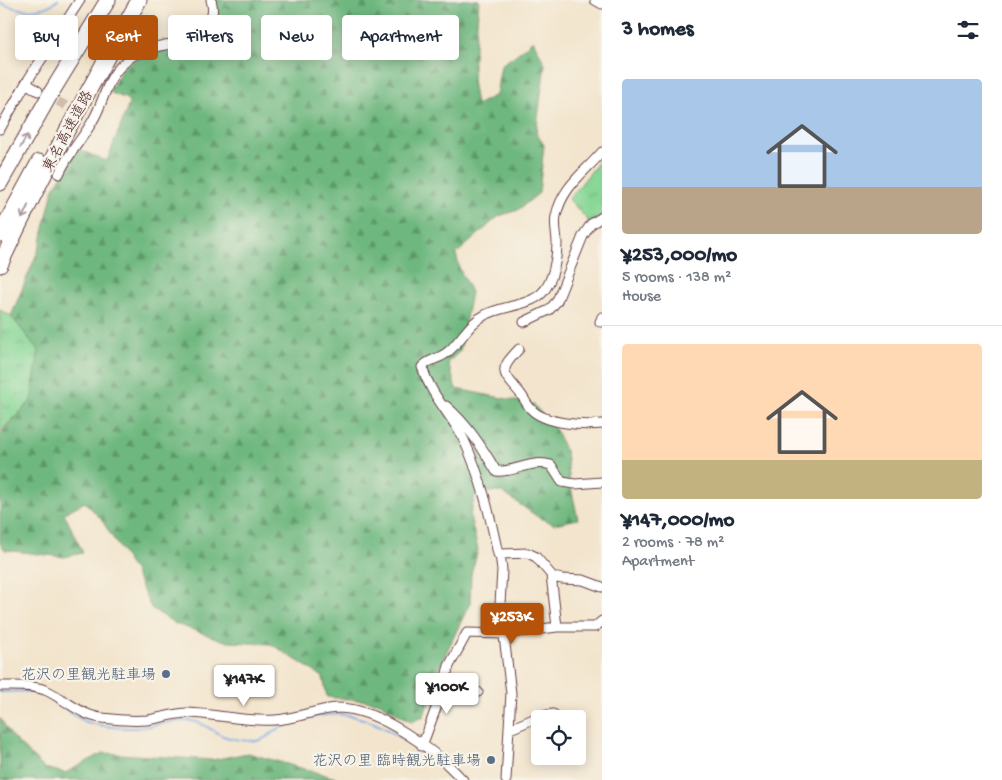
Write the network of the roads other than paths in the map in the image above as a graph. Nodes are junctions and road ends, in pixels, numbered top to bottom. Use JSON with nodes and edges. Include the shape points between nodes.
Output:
{"nodes":[{"id":1,"x":80,"y":0,"type":"edge"},
{"id":2,"x":108,"y":0,"type":"edge"},
{"id":3,"x":135,"y":0,"type":"edge"},
{"id":4,"x":139,"y":0,"type":"edge"},
{"id":5,"x":211,"y":0,"type":"edge"},
{"id":6,"x":595,"y":0,"type":"edge"},
{"id":7,"x":602,"y":4,"type":"edge"},
{"id":8,"x":26,"y":83,"type":"junction"},
{"id":9,"x":38,"y":91,"type":"tunnel mouth"},
{"id":10,"x":0,"y":129,"type":"edge"},
{"id":11,"x":602,"y":152,"type":"edge"},
{"id":12,"x":59,"y":174,"type":"dead end"},
{"id":13,"x":0,"y":183,"type":"edge"},
{"id":14,"x":602,"y":217,"type":"edge"},
{"id":15,"x":0,"y":234,"type":"edge"},
{"id":16,"x":0,"y":265,"type":"edge"},
{"id":17,"x":602,"y":317,"type":"edge"},
{"id":18,"x":524,"y":322,"type":"dead end"},
{"id":19,"x":602,"y":322,"type":"edge"},
{"id":20,"x":519,"y":349,"type":"dead end"},
{"id":21,"x":435,"y":397,"type":"junction"},
{"id":22,"x":602,"y":424,"type":"edge"},
{"id":23,"x":602,"y":482,"type":"edge"},
{"id":24,"x":500,"y":554,"type":"junction"},
{"id":25,"x":551,"y":575,"type":"junction"},
{"id":26,"x":602,"y":587,"type":"edge"},
{"id":27,"x":602,"y":621,"type":"edge"},
{"id":28,"x":558,"y":628,"type":"junction"},
{"id":29,"x":503,"y":634,"type":"junction"},
{"id":30,"x":0,"y":686,"type":"edge"},
{"id":31,"x":478,"y":692,"type":"dead end"},
{"id":32,"x":439,"y":700,"type":"junction"},
{"id":33,"x":531,"y":720,"type":"edge"},
{"id":34,"x":510,"y":729,"type":"junction"},
{"id":35,"x":422,"y":746,"type":"junction"},
{"id":36,"x":463,"y":780,"type":"edge"},
{"id":37,"x":506,"y":780,"type":"edge"}],
"edges":[{"from":1,"to":8,"type":"street"},
{"from":13,"to":2,"type":"highway","name":"東名高速道路","one_way":true},
{"from":3,"to":15,"type":"highway","name":"東名高速道路","via":[[82,86]]},
{"from":4,"to":16,"type":"highway","name":"東名高速道路","one_way":true,"via":[[35,191]]},
{"from":5,"to":12,"type":"street","via":[[213,14],[195,36],[137,53],[116,70]]},
{"from":6,"to":7,"type":"street"},
{"from":8,"to":9,"type":"street"},
{"from":8,"to":10,"type":"street"},
{"from":11,"to":21,"type":"street","via":[[568,186],[559,206],[555,227],[556,256],[547,286],[529,301],[484,315],[451,349],[440,358],[427,362],[422,367]]},
{"from":14,"to":18,"type":"street","via":[[591,224],[584,236],[557,300],[549,310]]},
{"from":17,"to":19,"type":"street"},
{"from":20,"to":22,"type":"street","via":[[506,363],[505,375],[529,408],[569,424]]},
{"from":21,"to":23,"type":"street","via":[[458,416],[496,471],[506,472],[528,464],[544,463],[551,465],[562,482]]},
{"from":21,"to":24,"type":"street","via":[[463,438],[476,468]]},
{"from":24,"to":25,"type":"street","via":[[528,553],[536,557]]},
{"from":24,"to":29,"type":"street"},
{"from":25,"to":26,"type":"street"},
{"from":25,"to":28,"type":"street"},
{"from":27,"to":28,"type":"street","via":[[595,627]]},
{"from":28,"to":29,"type":"street"},
{"from":29,"to":32,"type":"street","via":[[468,633],[449,666]]},
{"from":29,"to":34,"type":"street","via":[[511,693]]},
{"from":30,"to":35,"type":"street","via":[[43,690],[88,715],[115,720],[148,720],[185,713],[275,720],[324,709],[355,710],[380,718]]},
{"from":31,"to":32,"type":"street"},
{"from":32,"to":35,"type":"street"},
{"from":33,"to":34,"type":"street"},
{"from":34,"to":37,"type":"street"},
{"from":35,"to":36,"type":"street"}]}
